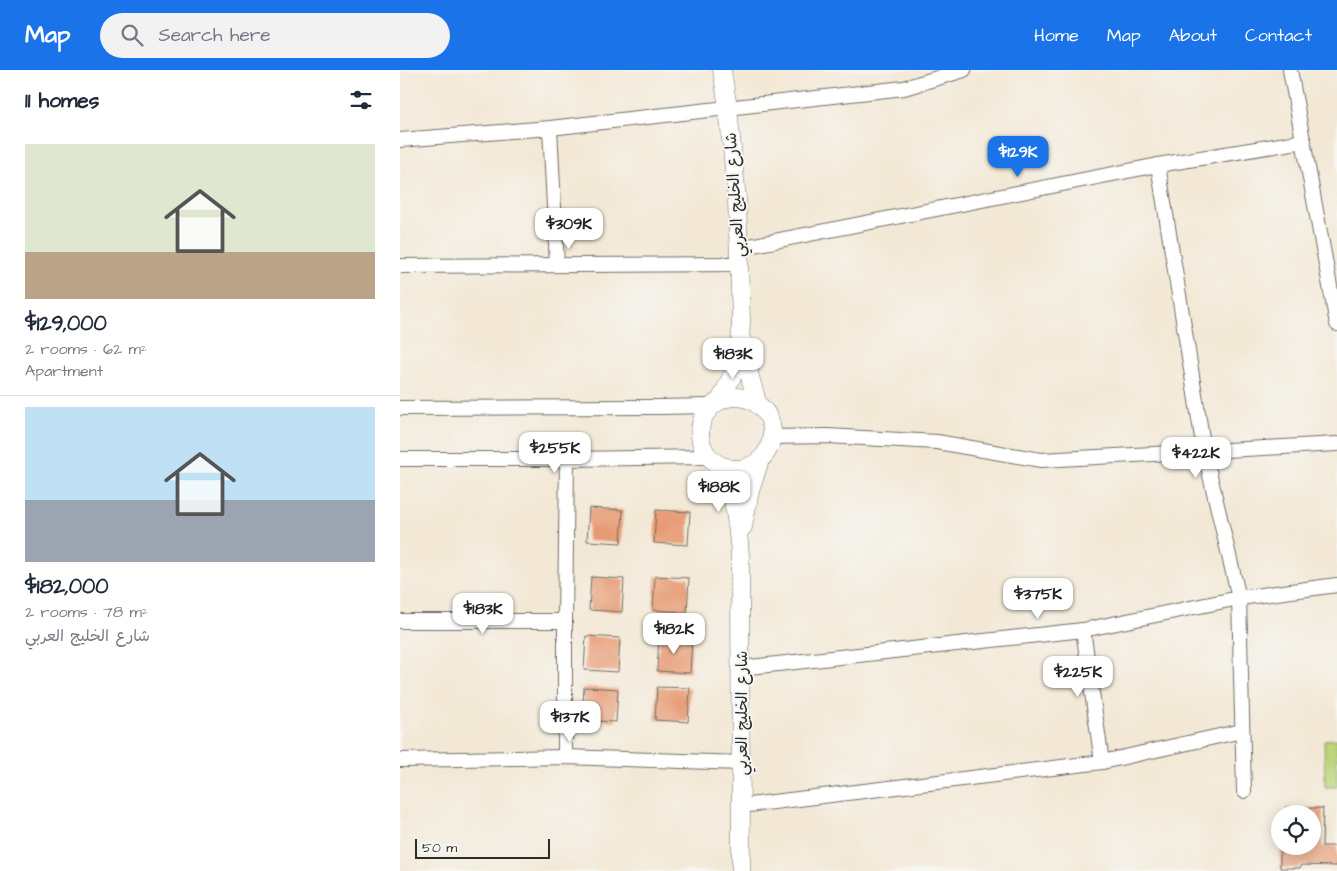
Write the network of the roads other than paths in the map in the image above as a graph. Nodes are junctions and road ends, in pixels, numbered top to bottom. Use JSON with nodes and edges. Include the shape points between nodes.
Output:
{"nodes":[{"id":1,"x":722,"y":70,"type":"edge"},
{"id":2,"x":964,"y":70,"type":"edge"},
{"id":3,"x":1290,"y":70,"type":"edge"},
{"id":4,"x":728,"y":108,"type":"junction"},
{"id":5,"x":550,"y":128,"type":"junction"},
{"id":6,"x":400,"y":140,"type":"edge"},
{"id":7,"x":1304,"y":142,"type":"junction"},
{"id":8,"x":1158,"y":165,"type":"junction"},
{"id":9,"x":739,"y":256,"type":"junction"},
{"id":10,"x":557,"y":265,"type":"junction"},
{"id":11,"x":400,"y":266,"type":"edge"},
{"id":12,"x":741,"y":320,"type":"junction"},
{"id":13,"x":1337,"y":324,"type":"edge"},
{"id":14,"x":716,"y":402,"type":"junction"},
{"id":15,"x":758,"y":404,"type":"junction"},
{"id":16,"x":400,"y":408,"type":"edge"},
{"id":17,"x":772,"y":437,"type":"junction"},
{"id":18,"x":1337,"y":444,"type":"edge"},
{"id":19,"x":1204,"y":450,"type":"junction"},
{"id":20,"x":709,"y":457,"type":"junction"},
{"id":21,"x":400,"y":459,"type":"edge"},
{"id":22,"x":567,"y":459,"type":"junction"},
{"id":23,"x":760,"y":460,"type":"junction"},
{"id":24,"x":726,"y":467,"type":"junction"},
{"id":25,"x":740,"y":555,"type":"junction"},
{"id":26,"x":1337,"y":585,"type":"edge"},
{"id":27,"x":1240,"y":598,"type":"junction"},
{"id":28,"x":400,"y":620,"type":"edge"},
{"id":29,"x":565,"y":621,"type":"junction"},
{"id":30,"x":1083,"y":630,"type":"junction"},
{"id":31,"x":741,"y":668,"type":"junction"},
{"id":32,"x":1242,"y":731,"type":"junction"},
{"id":33,"x":565,"y":757,"type":"junction"},
{"id":34,"x":400,"y":760,"type":"edge"},
{"id":35,"x":1102,"y":762,"type":"junction"},
{"id":36,"x":741,"y":763,"type":"junction"},
{"id":37,"x":1244,"y":791,"type":"dead end"},
{"id":38,"x":741,"y":806,"type":"junction"},
{"id":39,"x":741,"y":871,"type":"edge"}],
"edges":[{"from":1,"to":4,"type":"street","name":"شارع الخليج العربي"},
{"from":2,"to":4,"type":"street","via":[[904,88]]},
{"from":3,"to":7,"type":"street"},
{"from":4,"to":5,"type":"street"},
{"from":4,"to":9,"type":"street","name":"شارع الخليج العربي"},
{"from":5,"to":6,"type":"street"},
{"from":5,"to":10,"type":"street"},
{"from":7,"to":8,"type":"street"},
{"from":7,"to":13,"type":"street"},
{"from":8,"to":9,"type":"street"},
{"from":8,"to":19,"type":"street"},
{"from":9,"to":10,"type":"street"},
{"from":9,"to":12,"type":"street","name":"شارع الخليج العربي"},
{"from":10,"to":11,"type":"street"},
{"from":12,"to":14,"type":"street","name":"شارع الخليج العربي","via":[[740,348],[733,374]]},
{"from":12,"to":15,"type":"street","name":"شارع الخليج العربي"},
{"from":14,"to":15,"type":"street","via":[[734,397],[747,398]]},
{"from":14,"to":16,"type":"street","via":[[659,407]]},
{"from":14,"to":20,"type":"street","name":"شارع الخليج العربي","via":[[703,417],[699,431]]},
{"from":15,"to":17,"type":"street","name":"شارع الخليج العربي","via":[[767,414]]},
{"from":17,"to":19,"type":"street","via":[[827,436],[937,442],[1041,460]]},
{"from":17,"to":23,"type":"street","name":"شارع الخليج العربي"},
{"from":18,"to":19,"type":"street"},
{"from":19,"to":27,"type":"street"},
{"from":20,"to":22,"type":"street"},
{"from":20,"to":24,"type":"street"},
{"from":21,"to":22,"type":"street"},
{"from":22,"to":29,"type":"street"},
{"from":23,"to":24,"type":"street","via":[[749,466]]},
{"from":23,"to":25,"type":"street","name":"شارع الخليج العربي","via":[[748,499]]},
{"from":24,"to":25,"type":"street","name":"شارع الخليج العربي","via":[[738,525]]},
{"from":25,"to":31,"type":"street","name":"شارع الخليج العربي"},
{"from":26,"to":27,"type":"street"},
{"from":27,"to":30,"type":"street"},
{"from":27,"to":32,"type":"street"},
{"from":28,"to":29,"type":"street"},
{"from":29,"to":33,"type":"street"},
{"from":30,"to":31,"type":"street"},
{"from":30,"to":35,"type":"street"},
{"from":31,"to":36,"type":"street","name":"شارع الخليج العربي"},
{"from":32,"to":35,"type":"street"},
{"from":32,"to":37,"type":"street"},
{"from":33,"to":34,"type":"street"},
{"from":33,"to":36,"type":"street"},
{"from":35,"to":38,"type":"street"},
{"from":36,"to":38,"type":"street","name":"شارع الخليج العربي"},
{"from":38,"to":39,"type":"street","name":"شارع الخليج العربي"}]}
